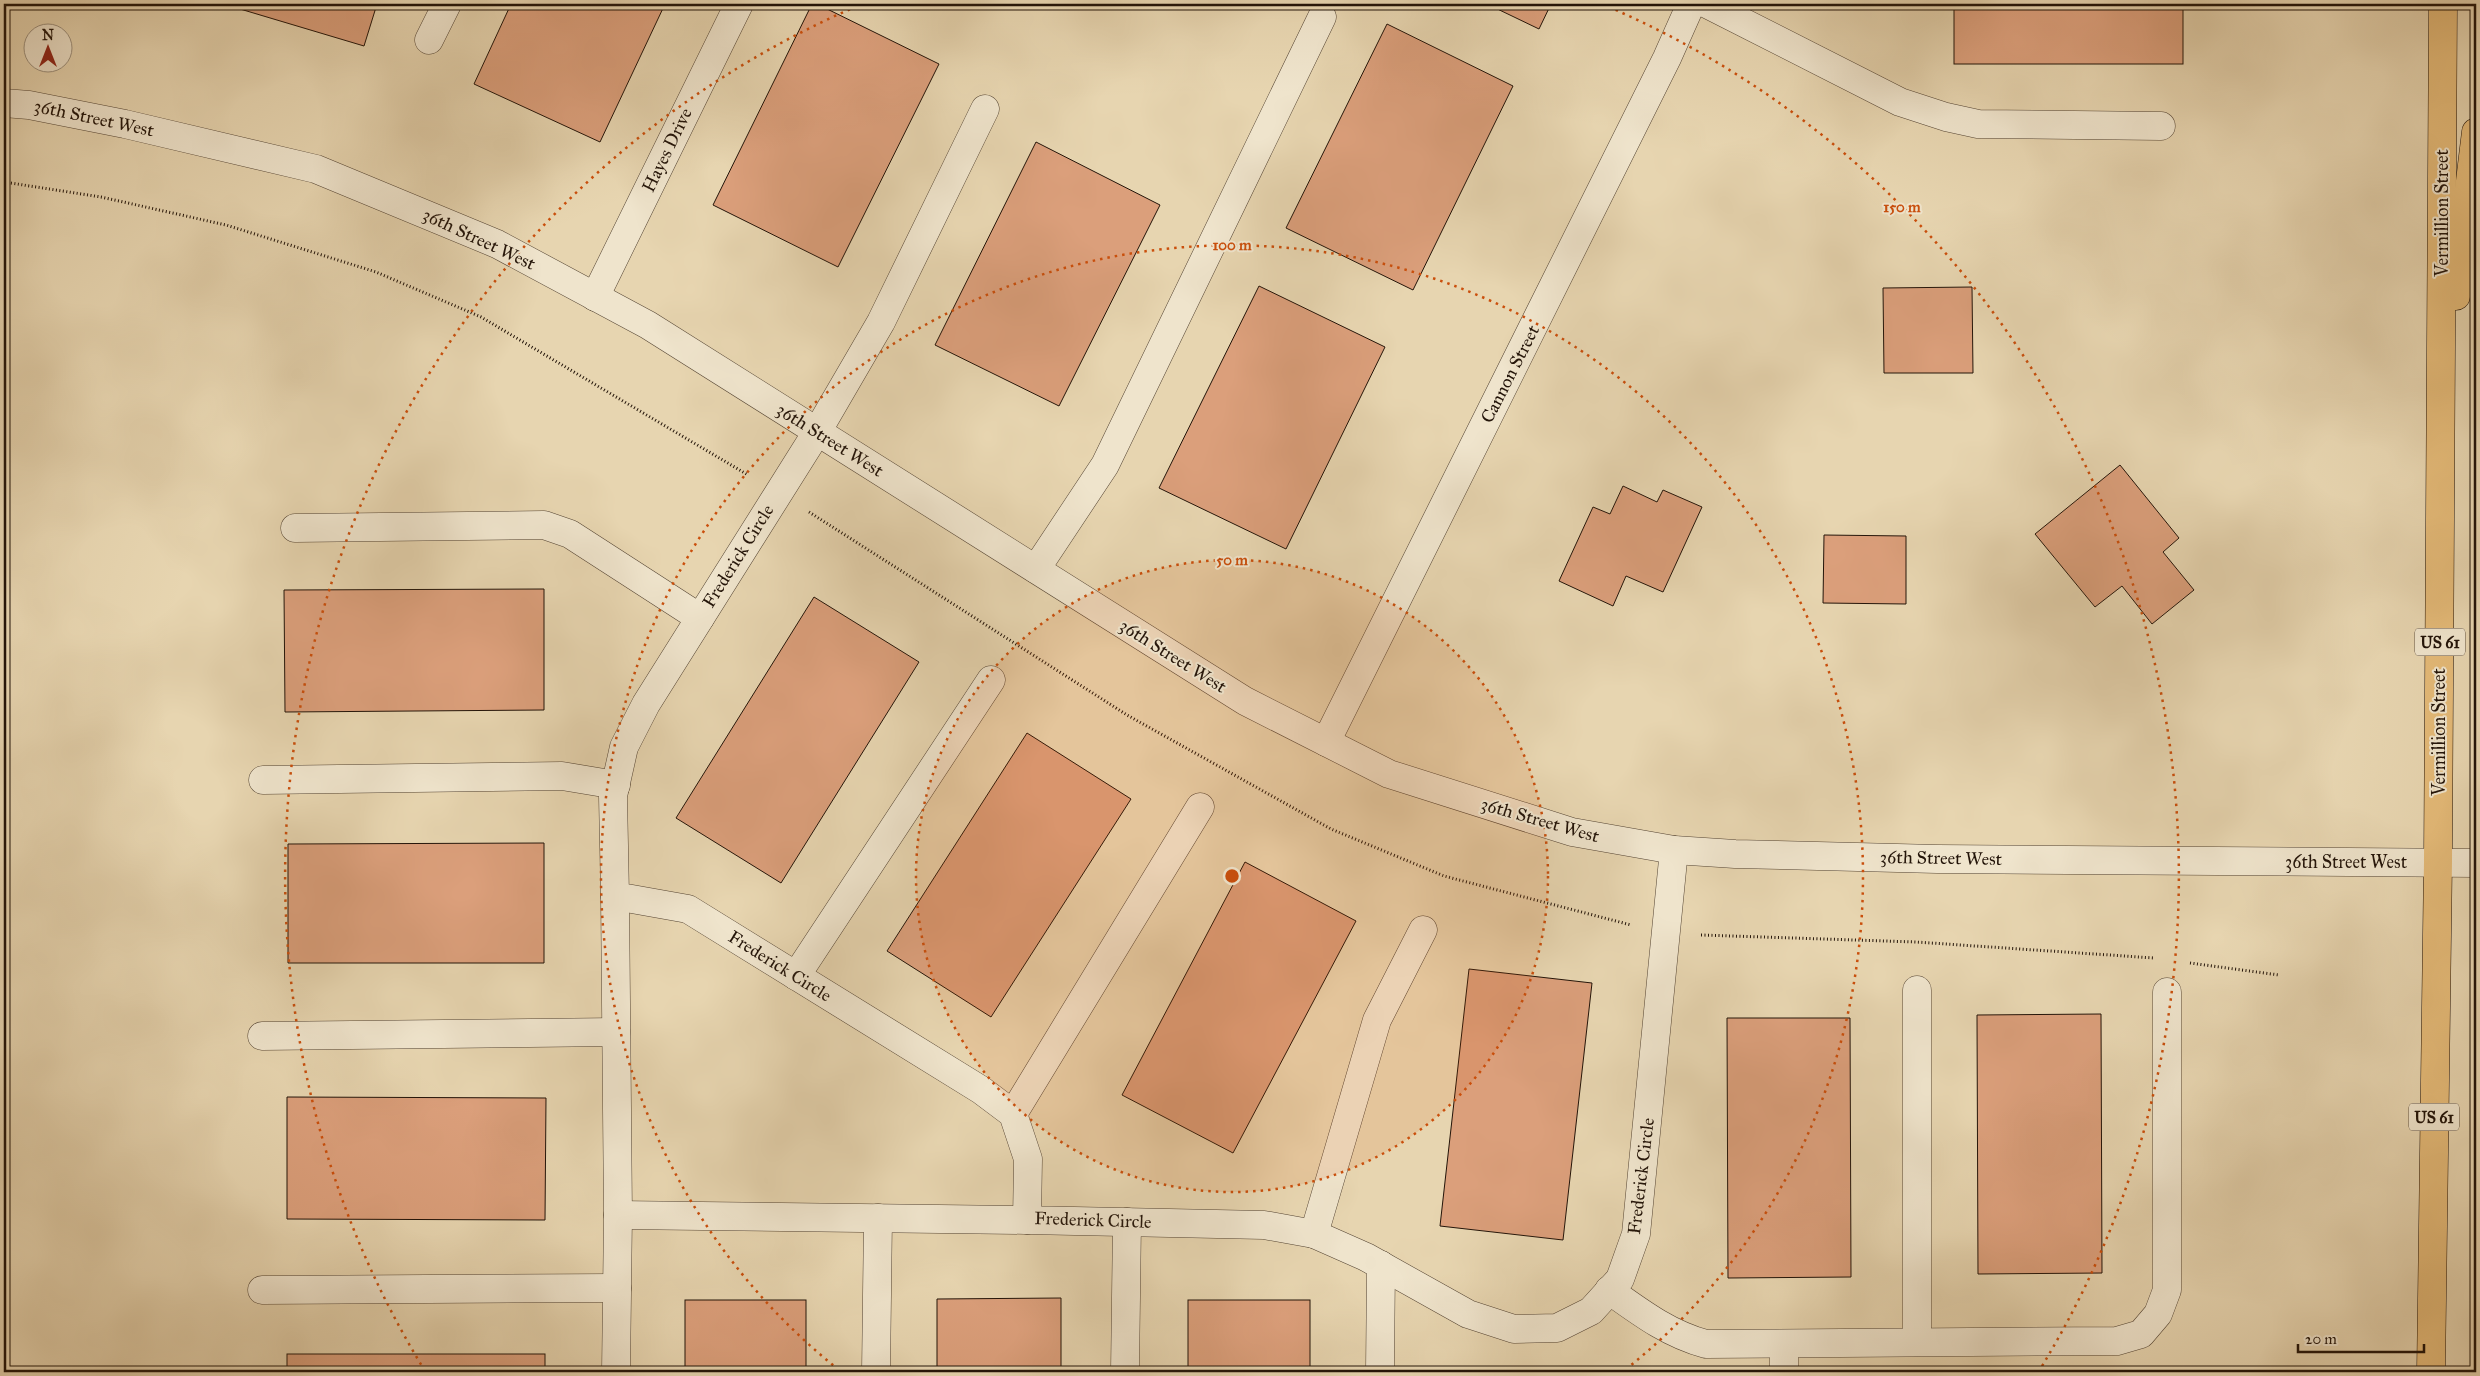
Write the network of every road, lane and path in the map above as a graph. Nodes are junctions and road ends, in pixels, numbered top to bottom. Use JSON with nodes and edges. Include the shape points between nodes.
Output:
{"nodes":[{"id":1,"x":447,"y":4,"type":"edge"},
{"id":2,"x":740,"y":4,"type":"edge"},
{"id":3,"x":1691,"y":4,"type":"edge"},
{"id":4,"x":1707,"y":4,"type":"edge"},
{"id":5,"x":2443,"y":4,"type":"edge"},
{"id":6,"x":1322,"y":17,"type":"dead end"},
{"id":7,"x":429,"y":40,"type":"dead end"},
{"id":8,"x":4,"y":103,"type":"edge"},
{"id":9,"x":985,"y":110,"type":"dead end"},
{"id":10,"x":2161,"y":126,"type":"dead end"},
{"id":11,"x":2476,"y":132,"type":"edge"},
{"id":12,"x":595,"y":297,"type":"junction"},
{"id":13,"x":2441,"y":422,"type":"junction"},
{"id":14,"x":817,"y":432,"type":"junction"},
{"id":15,"x":295,"y":528,"type":"dead end"},
{"id":16,"x":1036,"y":569,"type":"junction"},
{"id":17,"x":700,"y":618,"type":"junction"},
{"id":18,"x":991,"y":680,"type":"dead end"},
{"id":19,"x":1326,"y":742,"type":"junction"},
{"id":20,"x":263,"y":780,"type":"dead end"},
{"id":21,"x":616,"y":784,"type":"junction"},
{"id":22,"x":1200,"y":807,"type":"dead end"},
{"id":23,"x":1674,"y":850,"type":"junction"},
{"id":24,"x":2438,"y":862,"type":"junction"},
{"id":25,"x":2476,"y":863,"type":"edge"},
{"id":26,"x":615,"y":896,"type":"junction"},
{"id":27,"x":1423,"y":930,"type":"dead end"},
{"id":28,"x":796,"y":976,"type":"junction"},
{"id":29,"x":1917,"y":990,"type":"dead end"},
{"id":30,"x":2167,"y":992,"type":"dead end"},
{"id":31,"x":616,"y":1032,"type":"junction"},
{"id":32,"x":262,"y":1036,"type":"dead end"},
{"id":33,"x":1013,"y":1114,"type":"junction"},
{"id":34,"x":618,"y":1215,"type":"junction"},
{"id":35,"x":878,"y":1218,"type":"junction"},
{"id":36,"x":1027,"y":1220,"type":"junction"},
{"id":37,"x":1127,"y":1222,"type":"junction"},
{"id":38,"x":1314,"y":1234,"type":"junction"},
{"id":39,"x":1381,"y":1265,"type":"junction"},
{"id":40,"x":617,"y":1288,"type":"junction"},
{"id":41,"x":262,"y":1290,"type":"dead end"},
{"id":42,"x":1609,"y":1290,"type":"junction"},
{"id":43,"x":1917,"y":1342,"type":"junction"},
{"id":44,"x":1784,"y":1344,"type":"junction"},
{"id":45,"x":616,"y":1372,"type":"edge"},
{"id":46,"x":876,"y":1372,"type":"edge"},
{"id":47,"x":1125,"y":1372,"type":"edge"},
{"id":48,"x":1380,"y":1372,"type":"edge"},
{"id":49,"x":1784,"y":1372,"type":"edge"},
{"id":50,"x":2430,"y":1372,"type":"edge"}],
"edges":[{"from":1,"to":7,"type":"street"},
{"from":2,"to":12,"type":"street","name":"Hayes Drive"},
{"from":3,"to":19,"type":"street","name":"Cannon Street"},
{"from":4,"to":10,"type":"street","via":[[1900,102],[1946,117],[1978,124]]},
{"from":5,"to":13,"type":"highway","name":"Vermillion Street","number":"US 61"},
{"from":6,"to":16,"type":"street","via":[[1105,465]]},
{"from":8,"to":12,"type":"street","name":"36th Street West","via":[[125,124],[316,169],[498,244]]},
{"from":9,"to":14,"type":"street","name":"Frederick Circle","via":[[881,322]]},
{"from":11,"to":13,"type":"highway","name":"Vermillion Street","number":"US 61"},
{"from":12,"to":14,"type":"street","name":"36th Street West","via":[[648,325]]},
{"from":13,"to":24,"type":"highway","name":"Vermillion Street","number":"US 61"},
{"from":14,"to":16,"type":"street","name":"36th Street West"},
{"from":14,"to":17,"type":"street","name":"Frederick Circle"},
{"from":15,"to":17,"type":"street","via":[[544,525],[570,534]]},
{"from":16,"to":19,"type":"street","name":"36th Street West","via":[[1244,701]]},
{"from":17,"to":21,"type":"street","name":"Frederick Circle","via":[[646,704],[624,747]]},
{"from":18,"to":28,"type":"street"},
{"from":19,"to":23,"type":"street","name":"36th Street West","via":[[1389,774],[1572,832]]},
{"from":20,"to":21,"type":"street","via":[[562,776]]},
{"from":21,"to":26,"type":"street","name":"Frederick Circle","via":[[613,796]]},
{"from":22,"to":33,"type":"street"},
{"from":23,"to":24,"type":"street","name":"36th Street West","via":[[1937,859]]},
{"from":23,"to":42,"type":"street","name":"Frederick Circle","via":[[1636,1234],[1620,1278]]},
{"from":24,"to":25,"type":"street","name":"36th Street West"},
{"from":24,"to":50,"type":"highway","number":"US 61"},
{"from":26,"to":28,"type":"street","name":"Frederick Circle","via":[[688,909]]},
{"from":26,"to":31,"type":"street"},
{"from":27,"to":38,"type":"street","via":[[1377,1020]]},
{"from":28,"to":33,"type":"street","name":"Frederick Circle","via":[[981,1090]]},
{"from":29,"to":43,"type":"street"},
{"from":30,"to":43,"type":"street","via":[[2167,1290],[2158,1314],[2141,1334],[2117,1341]]},
{"from":31,"to":32,"type":"street"},
{"from":31,"to":34,"type":"street"},
{"from":33,"to":36,"type":"street","name":"Frederick Circle","via":[[1028,1159]]},
{"from":34,"to":35,"type":"street"},
{"from":34,"to":40,"type":"street"},
{"from":35,"to":36,"type":"street"},
{"from":35,"to":46,"type":"street"},
{"from":36,"to":37,"type":"street","name":"Frederick Circle"},
{"from":37,"to":38,"type":"street","name":"Frederick Circle","via":[[1264,1225]]},
{"from":37,"to":47,"type":"street"},
{"from":38,"to":39,"type":"street","name":"Frederick Circle"},
{"from":39,"to":42,"type":"street","name":"Frederick Circle","via":[[1468,1314],[1514,1329],[1557,1328],[1591,1311]]},
{"from":39,"to":48,"type":"street"},
{"from":40,"to":41,"type":"street"},
{"from":40,"to":45,"type":"street"},
{"from":42,"to":44,"type":"street","via":[[1658,1325],[1683,1338],[1706,1344]]},
{"from":43,"to":44,"type":"street"},
{"from":44,"to":49,"type":"street"}]}
